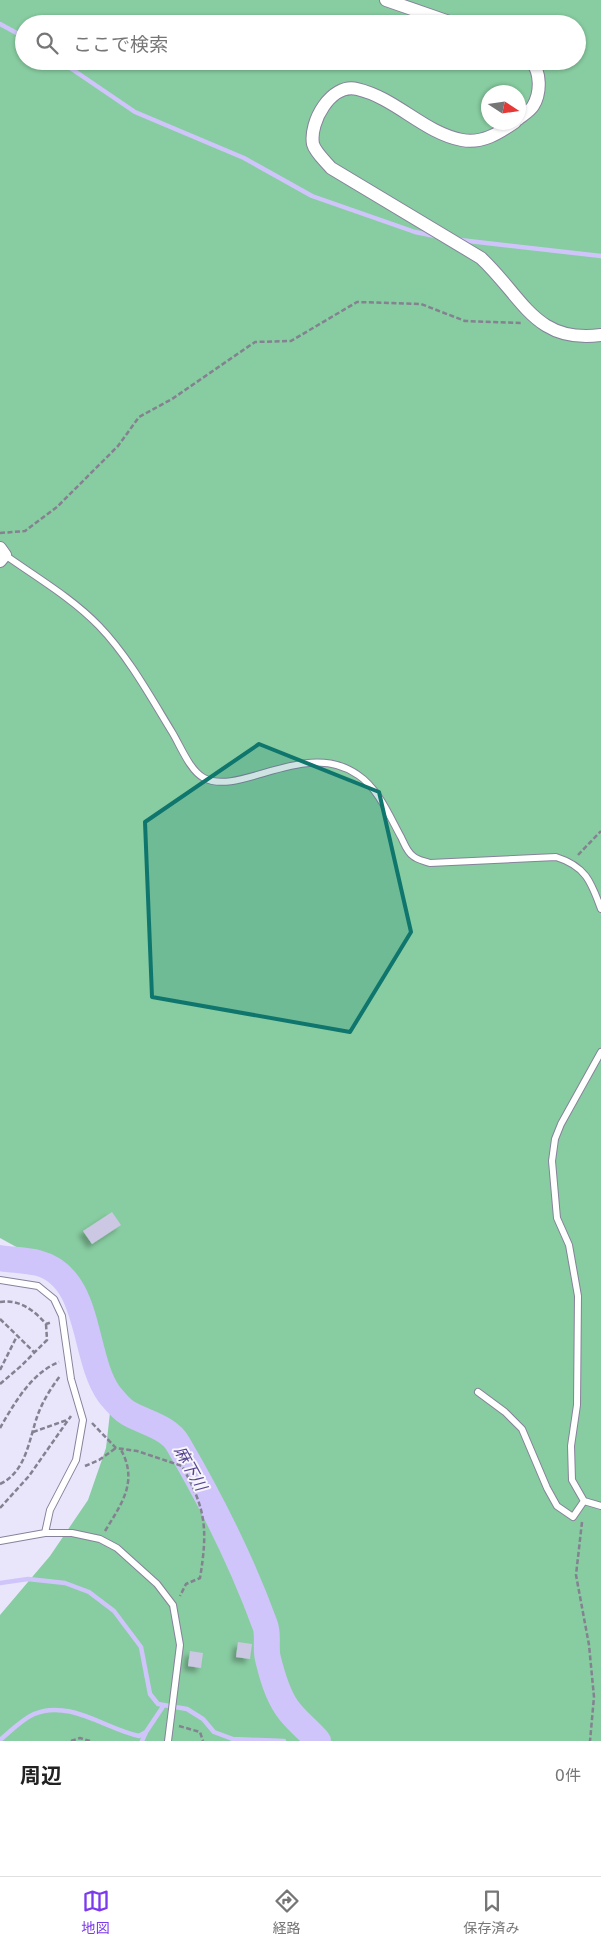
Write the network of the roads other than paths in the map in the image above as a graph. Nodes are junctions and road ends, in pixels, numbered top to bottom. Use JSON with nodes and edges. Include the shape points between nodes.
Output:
{"nodes":[{"id":1,"x":386,"y":0,"type":"edge"},
{"id":2,"x":429,"y":15,"type":"edge"},
{"id":3,"x":537,"y":70,"type":"edge"},
{"id":4,"x":526,"y":112,"type":"edge"},
{"id":5,"x":502,"y":130,"type":"edge"},
{"id":6,"x":601,"y":335,"type":"edge"},
{"id":7,"x":2,"y":555,"type":"edge"},
{"id":8,"x":601,"y":909,"type":"edge"},
{"id":9,"x":601,"y":1052,"type":"edge"},
{"id":10,"x":0,"y":1280,"type":"edge"},
{"id":11,"x":478,"y":1392,"type":"dead end"},
{"id":12,"x":584,"y":1501,"type":"junction"},
{"id":13,"x":601,"y":1506,"type":"edge"},
{"id":14,"x":44,"y":1533,"type":"junction"},
{"id":15,"x":0,"y":1541,"type":"edge"},
{"id":16,"x":168,"y":1741,"type":"edge"}],
"edges":[{"from":1,"to":2,"type":"street"},
{"from":3,"to":4,"type":"street","via":[[540,84],[533,106]]},
{"from":5,"to":6,"type":"street","via":[[490,138],[465,141],[447,136],[382,96],[354,88],[323,104],[313,126],[313,146],[331,168],[481,258],[540,324],[559,334],[574,337]]},
{"from":7,"to":8,"type":"lane","via":[[58,592],[99,625],[203,778],[218,782],[296,763],[344,767],[359,775],[373,789],[413,857],[430,863],[556,857],[572,862],[586,873]]},
{"from":9,"to":12,"type":"lane","via":[[561,1124],[552,1160],[557,1218],[569,1245],[578,1296],[577,1405],[571,1446],[572,1480]]},
{"from":10,"to":14,"type":"lane","via":[[38,1286],[54,1299],[62,1316],[67,1360],[83,1420],[72,1469],[50,1510]]},
{"from":11,"to":12,"type":"lane","via":[[522,1429],[557,1506],[573,1517]]},
{"from":12,"to":13,"type":"lane"},
{"from":14,"to":15,"type":"lane"},
{"from":14,"to":16,"type":"lane","via":[[100,1539],[117,1548],[157,1584],[173,1605],[180,1644]]}]}
